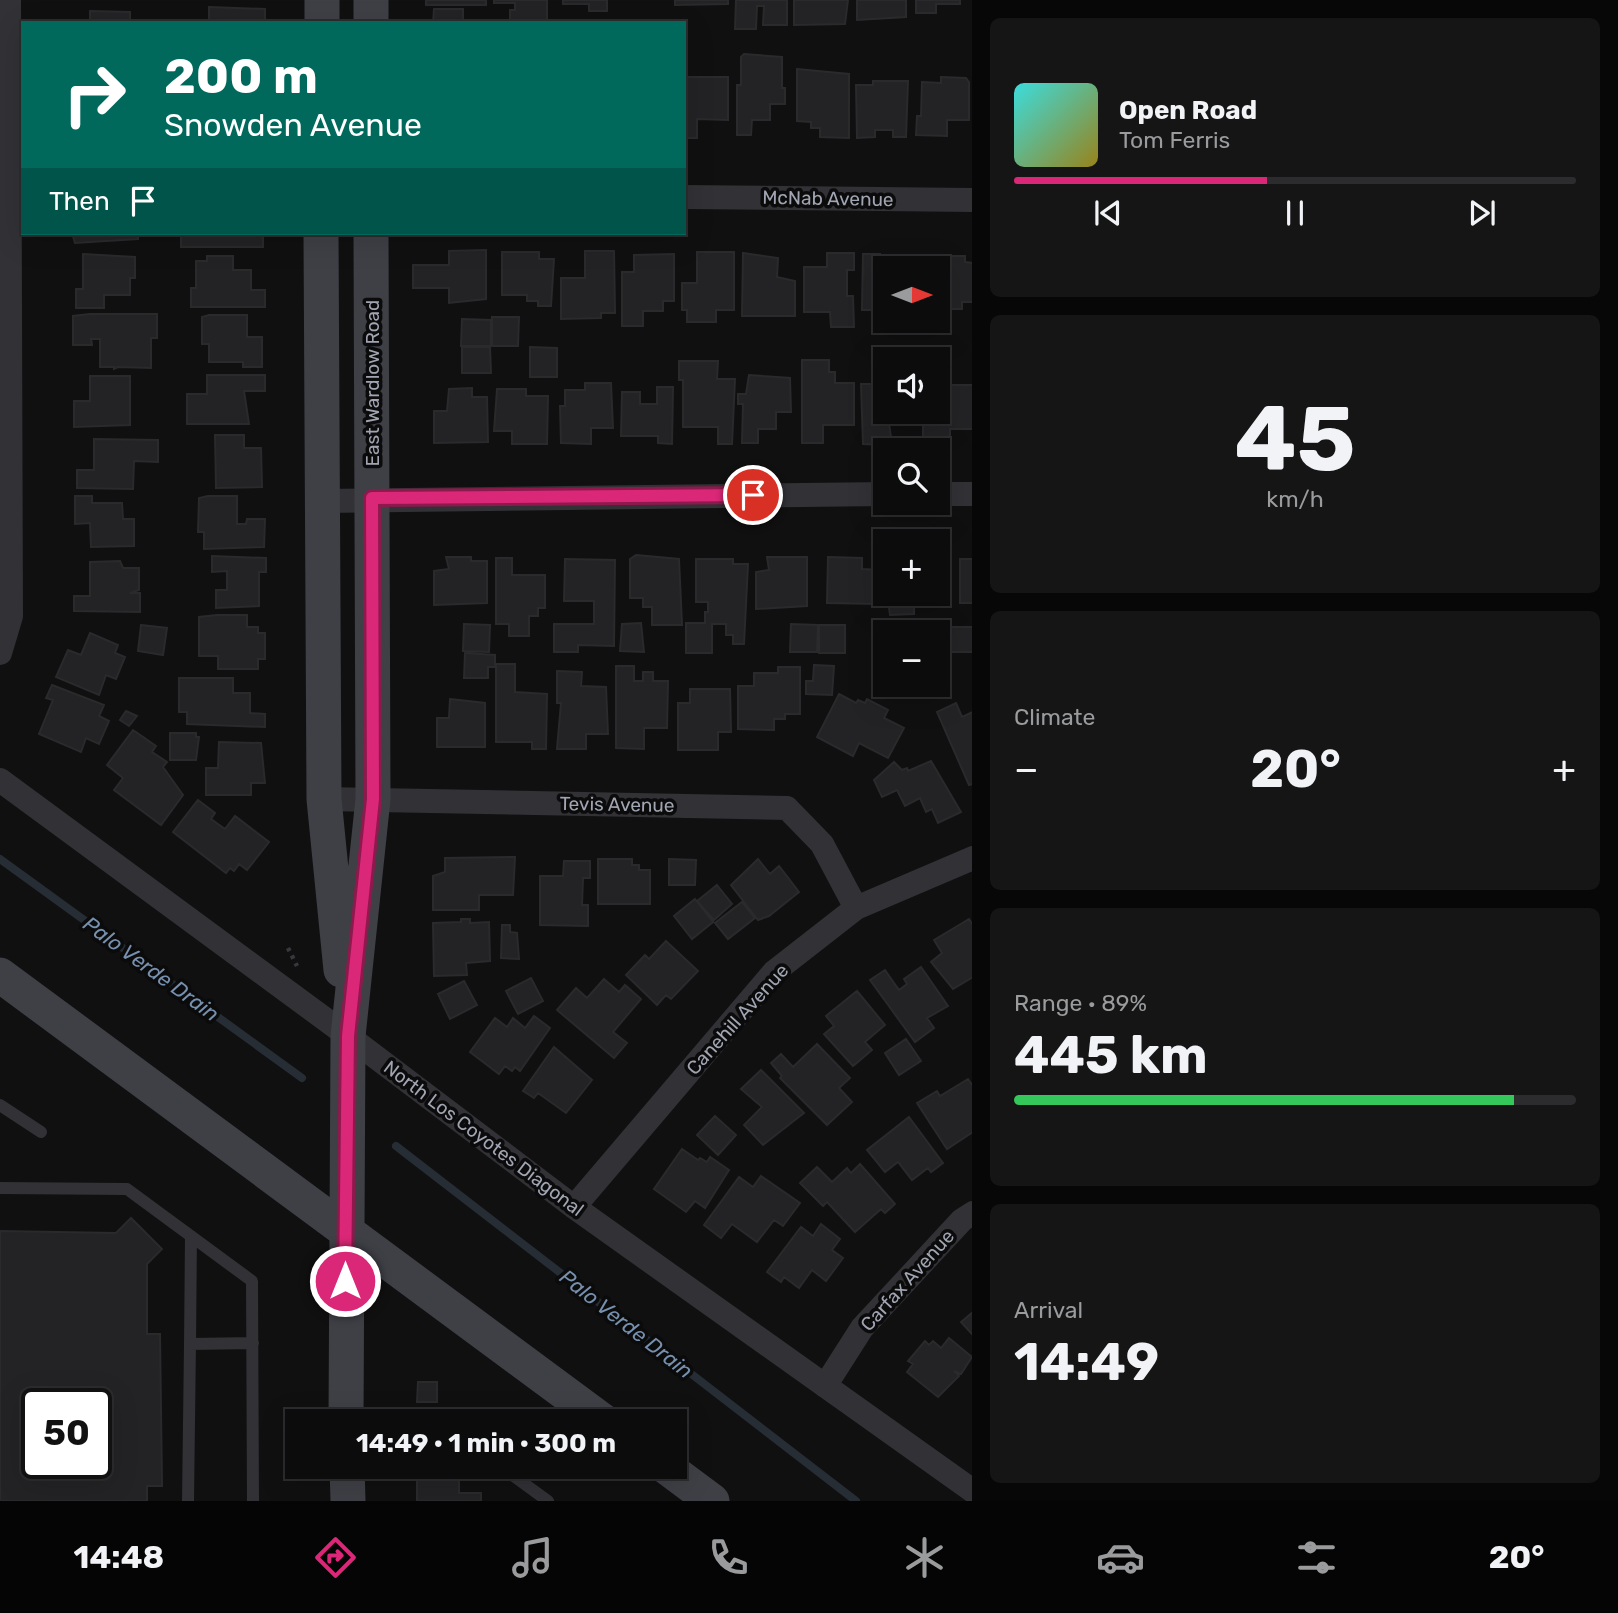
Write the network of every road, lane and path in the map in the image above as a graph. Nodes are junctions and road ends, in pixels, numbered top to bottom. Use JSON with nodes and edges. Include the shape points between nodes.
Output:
{"nodes":[{"id":1,"x":9,"y":0,"type":"edge"},
{"id":2,"x":322,"y":0,"type":"edge"},
{"id":3,"x":371,"y":0,"type":"edge"},
{"id":4,"x":322,"y":21,"type":"edge"},
{"id":5,"x":371,"y":21,"type":"edge"},
{"id":6,"x":686,"y":197,"type":"edge"},
{"id":7,"x":972,"y":200,"type":"edge"},
{"id":8,"x":4,"y":206,"type":"edge"},
{"id":9,"x":321,"y":235,"type":"edge"},
{"id":10,"x":371,"y":235,"type":"edge"},
{"id":11,"x":873,"y":494,"type":"edge"},
{"id":12,"x":950,"y":494,"type":"edge"},
{"id":13,"x":972,"y":494,"type":"edge"},
{"id":14,"x":372,"y":498,"type":"junction"},
{"id":15,"x":322,"y":501,"type":"junction"},
{"id":16,"x":0,"y":653,"type":"edge"},
{"id":17,"x":0,"y":780,"type":"edge"},
{"id":18,"x":324,"y":799,"type":"junction"},
{"id":19,"x":373,"y":799,"type":"junction"},
{"id":20,"x":972,"y":858,"type":"edge"},
{"id":21,"x":856,"y":908,"type":"junction"},
{"id":22,"x":0,"y":975,"type":"edge"},
{"id":23,"x":348,"y":1036,"type":"junction"},
{"id":24,"x":0,"y":1105,"type":"edge"},
{"id":25,"x":41,"y":1132,"type":"dead end"},
{"id":26,"x":0,"y":1188,"type":"edge"},
{"id":27,"x":574,"y":1207,"type":"junction"},
{"id":28,"x":972,"y":1213,"type":"edge"},
{"id":29,"x":346,"y":1229,"type":"junction"},
{"id":30,"x":191,"y":1236,"type":"junction"},
{"id":31,"x":190,"y":1343,"type":"junction"},
{"id":32,"x":253,"y":1343,"type":"junction"},
{"id":33,"x":825,"y":1386,"type":"junction"},
{"id":34,"x":346,"y":1409,"type":"edge"},
{"id":35,"x":587,"y":1409,"type":"edge"},
{"id":36,"x":347,"y":1479,"type":"edge"},
{"id":37,"x":518,"y":1479,"type":"edge"},
{"id":38,"x":682,"y":1479,"type":"edge"},
{"id":39,"x":972,"y":1491,"type":"edge"},
{"id":40,"x":188,"y":1501,"type":"edge"},
{"id":41,"x":253,"y":1501,"type":"edge"},
{"id":42,"x":348,"y":1501,"type":"edge"},
{"id":43,"x":548,"y":1501,"type":"edge"},
{"id":44,"x":712,"y":1501,"type":"edge"}],
"edges":[{"from":1,"to":8,"type":"street"},
{"from":2,"to":4,"type":"main road"},
{"from":3,"to":5,"type":"main road"},
{"from":6,"to":7,"type":"street","name":"McNab Avenue"},
{"from":8,"to":16,"type":"street","via":[[11,616]]},
{"from":9,"to":15,"type":"main road","name":"East Wardlow Road"},
{"from":10,"to":14,"type":"main road","name":"East Wardlow Road"},
{"from":11,"to":14,"type":"street"},
{"from":12,"to":13,"type":"street"},
{"from":14,"to":15,"type":"street"},
{"from":14,"to":19,"type":"main road","name":"East Wardlow Road"},
{"from":15,"to":18,"type":"main road","name":"East Wardlow Road"},
{"from":17,"to":23,"type":"street","name":"North Los Coyotes Diagonal"},
{"from":18,"to":19,"type":"street","name":"Tevis Avenue"},
{"from":18,"to":23,"type":"main road","name":"East Wardlow Road"},
{"from":19,"to":21,"type":"street","name":"Tevis Avenue","via":[[787,808],[822,844]]},
{"from":19,"to":23,"type":"main road","name":"East Wardlow Road"},
{"from":20,"to":21,"type":"street","name":"Canehill Avenue"},
{"from":21,"to":27,"type":"street","name":"Canehill Avenue","via":[[774,972]]},
{"from":22,"to":29,"type":"main road"},
{"from":23,"to":27,"type":"street","name":"North Los Coyotes Diagonal"},
{"from":23,"to":29,"type":"main road","name":"East Wardlow Road"},
{"from":24,"to":25,"type":"lane"},
{"from":26,"to":30,"type":"lane","via":[[127,1189]]},
{"from":27,"to":33,"type":"street","name":"North Los Coyotes Diagonal"},
{"from":28,"to":33,"type":"street","name":"Carfax Avenue","via":[[862,1328]]},
{"from":29,"to":34,"type":"main road","name":"East Wardlow Road"},
{"from":29,"to":35,"type":"main road"},
{"from":30,"to":31,"type":"lane"},
{"from":30,"to":32,"type":"lane","via":[[252,1281]]},
{"from":31,"to":32,"type":"lane"},
{"from":31,"to":40,"type":"lane"},
{"from":32,"to":41,"type":"lane"},
{"from":33,"to":39,"type":"street","name":"North Los Coyotes Diagonal"},
{"from":36,"to":42,"type":"main road"},
{"from":37,"to":43,"type":"lane"},
{"from":38,"to":44,"type":"main road"}]}
